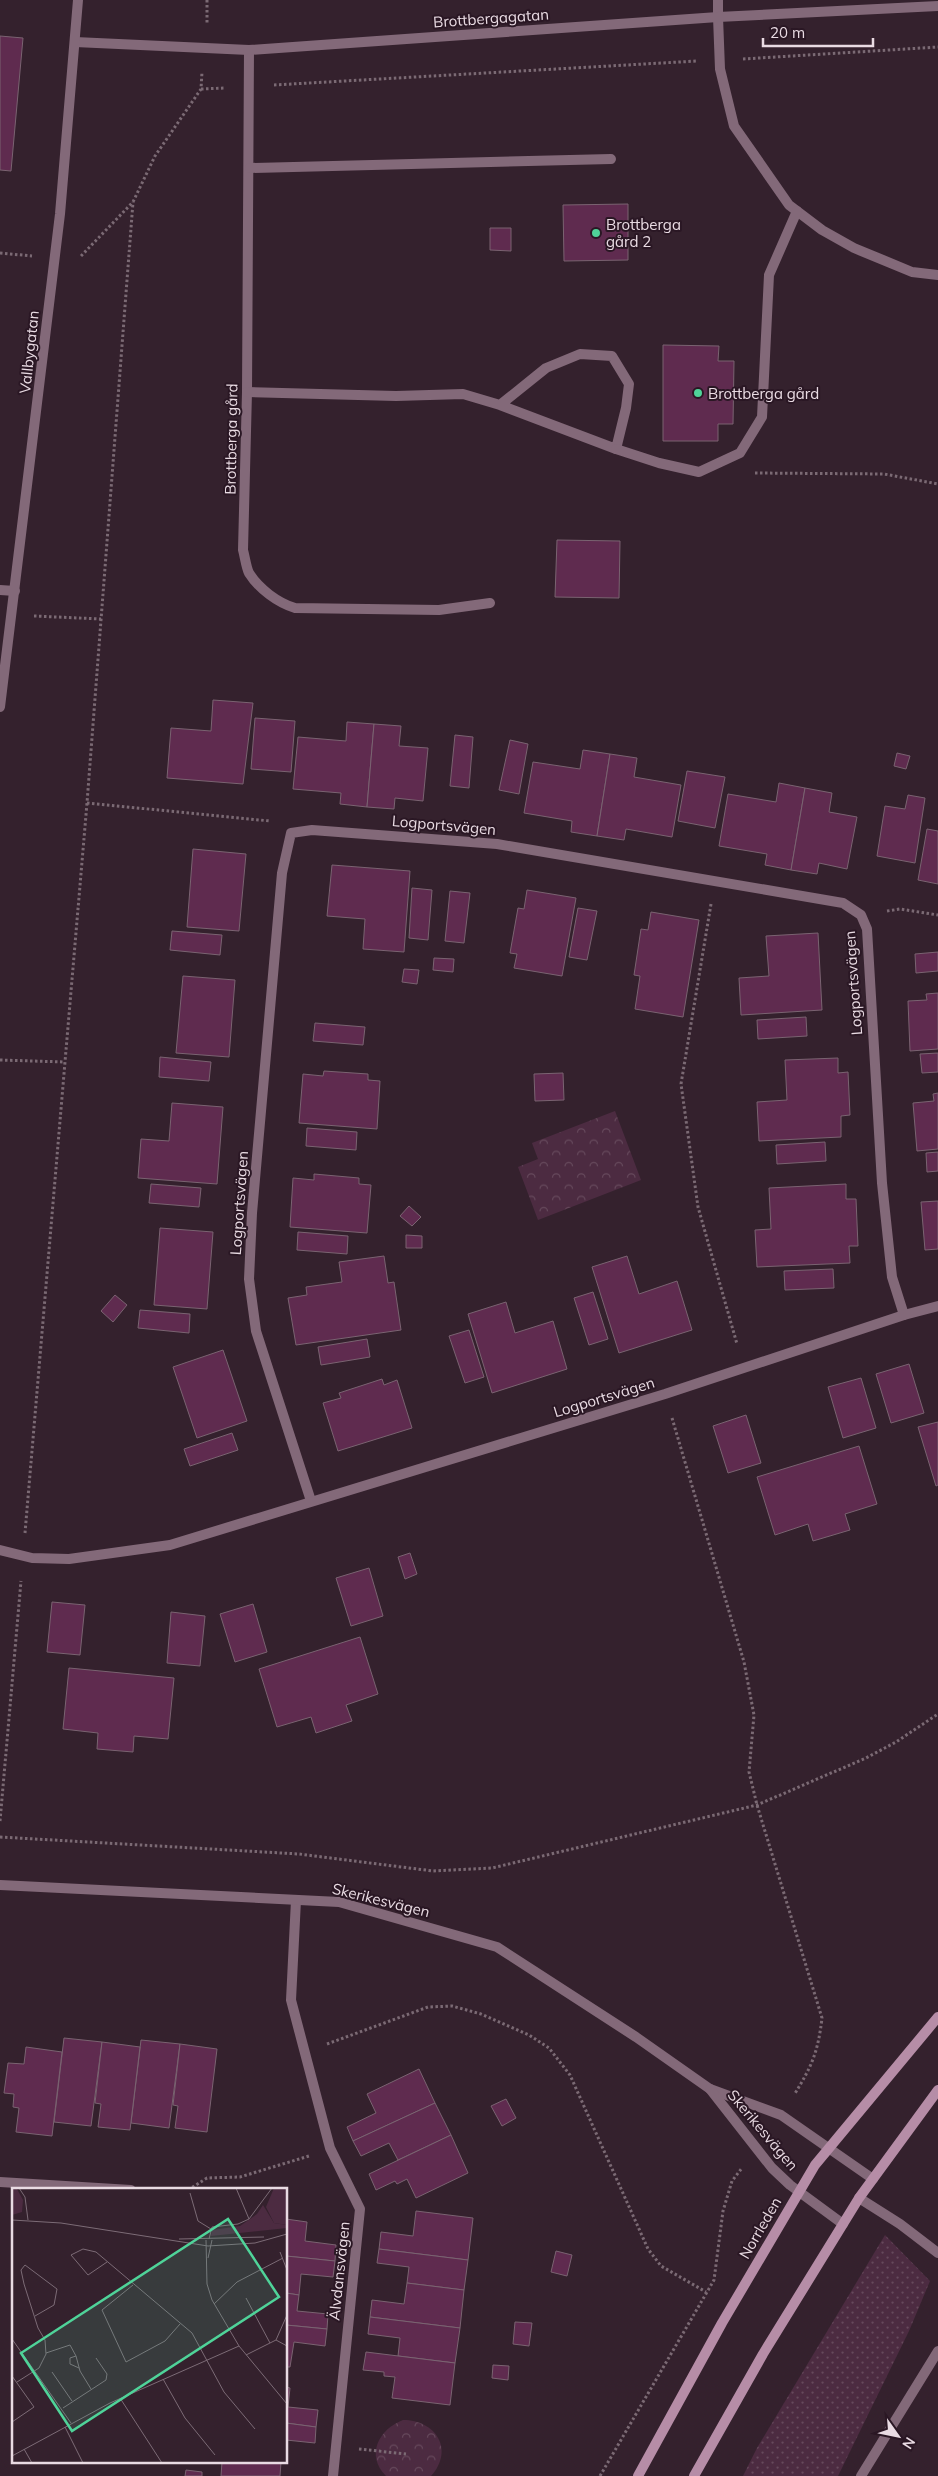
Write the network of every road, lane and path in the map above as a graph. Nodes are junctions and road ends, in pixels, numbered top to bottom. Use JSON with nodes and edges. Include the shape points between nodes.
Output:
{"nodes":[{"id":1,"x":78,"y":0,"type":"edge"},
{"id":2,"x":718,"y":0,"type":"edge"},
{"id":3,"x":938,"y":6,"type":"edge"},
{"id":4,"x":718,"y":17,"type":"junction"},
{"id":5,"x":76,"y":42,"type":"junction"},
{"id":6,"x":938,"y":47,"type":"edge"},
{"id":7,"x":249,"y":50,"type":"junction"},
{"id":8,"x":720,"y":60,"type":"junction"},
{"id":9,"x":250,"y":86,"type":"junction"},
{"id":10,"x":611,"y":159,"type":"dead end"},
{"id":11,"x":250,"y":168,"type":"junction"},
{"id":12,"x":797,"y":211,"type":"junction"},
{"id":13,"x":938,"y":275,"type":"edge"},
{"id":14,"x":247,"y":392,"type":"junction"},
{"id":15,"x":500,"y":405,"type":"junction"},
{"id":16,"x":616,"y":449,"type":"junction"},
{"id":17,"x":746,"y":473,"type":"dead end"},
{"id":18,"x":938,"y":484,"type":"edge"},
{"id":19,"x":0,"y":590,"type":"edge"},
{"id":20,"x":15,"y":591,"type":"junction"},
{"id":21,"x":490,"y":603,"type":"dead end"},
{"id":22,"x":12,"y":615,"type":"junction"},
{"id":23,"x":101,"y":619,"type":"junction"},
{"id":24,"x":0,"y":707,"type":"edge"},
{"id":25,"x":87,"y":802,"type":"junction"},
{"id":26,"x":291,"y":833,"type":"junction"},
{"id":27,"x":714,"y":882,"type":"junction"},
{"id":28,"x":861,"y":915,"type":"junction"},
{"id":29,"x":938,"y":915,"type":"edge"},
{"id":30,"x":0,"y":1060,"type":"edge"},
{"id":31,"x":65,"y":1062,"type":"junction"},
{"id":32,"x":938,"y":1306,"type":"edge"},
{"id":33,"x":904,"y":1315,"type":"junction"},
{"id":34,"x":744,"y":1368,"type":"junction"},
{"id":35,"x":665,"y":1394,"type":"junction"},
{"id":36,"x":311,"y":1501,"type":"junction"},
{"id":37,"x":0,"y":1550,"type":"edge"},
{"id":38,"x":23,"y":1556,"type":"junction"},
{"id":39,"x":938,"y":1714,"type":"edge"},
{"id":40,"x":757,"y":1805,"type":"junction"},
{"id":41,"x":0,"y":1821,"type":"edge"},
{"id":42,"x":0,"y":1837,"type":"edge"},
{"id":43,"x":0,"y":1885,"type":"edge"},
{"id":44,"x":296,"y":1900,"type":"junction"},
{"id":45,"x":938,"y":2017,"type":"edge"},
{"id":46,"x":304,"y":2052,"type":"junction"},
{"id":47,"x":710,"y":2089,"type":"junction"},
{"id":48,"x":938,"y":2090,"type":"edge"},
{"id":49,"x":330,"y":2148,"type":"junction"},
{"id":50,"x":829,"y":2148,"type":"junction"},
{"id":51,"x":873,"y":2179,"type":"junction"},
{"id":52,"x":0,"y":2182,"type":"edge"},
{"id":53,"x":98,"y":2188,"type":"edge"},
{"id":54,"x":191,"y":2188,"type":"edge"},
{"id":55,"x":799,"y":2191,"type":"junction"},
{"id":56,"x":859,"y":2198,"type":"junction"},
{"id":57,"x":844,"y":2224,"type":"junction"},
{"id":58,"x":938,"y":2253,"type":"edge"},
{"id":59,"x":706,"y":2292,"type":"dead end"},
{"id":60,"x":938,"y":2351,"type":"edge"},
{"id":61,"x":336,"y":2447,"type":"junction"},
{"id":62,"x":406,"y":2454,"type":"dead end"},
{"id":63,"x":333,"y":2476,"type":"edge"},
{"id":64,"x":638,"y":2476,"type":"edge"},
{"id":65,"x":694,"y":2476,"type":"edge"},
{"id":66,"x":861,"y":2476,"type":"edge"}],
"edges":[{"from":1,"to":5,"type":"street","name":"Vallbygatan"},
{"from":2,"to":4,"type":"street"},
{"from":3,"to":4,"type":"street","name":"Brottbergagatan"},
{"from":4,"to":7,"type":"street","name":"Brottbergagatan"},
{"from":4,"to":8,"type":"street"},
{"from":5,"to":7,"type":"street","name":"Brottbergagatan"},
{"from":5,"to":20,"type":"street","name":"Vallbygatan","via":[[60,214]]},
{"from":6,"to":8,"type":"path"},
{"from":7,"to":9,"type":"street","name":"Brottberga gård"},
{"from":8,"to":9,"type":"path"},
{"from":8,"to":12,"type":"street","via":[[734,126],[775,188]]},
{"from":9,"to":11,"type":"street","name":"Brottberga gård"},
{"from":9,"to":23,"type":"path","via":[[201,89],[154,156],[132,202]]},
{"from":10,"to":11,"type":"street"},
{"from":11,"to":14,"type":"street","name":"Brottberga gård"},
{"from":12,"to":13,"type":"street","via":[[854,248],[912,272]]},
{"from":12,"to":16,"type":"street","via":[[769,275],[762,417],[740,453],[699,472]]},
{"from":14,"to":15,"type":"street","via":[[396,396],[463,394]]},
{"from":14,"to":21,"type":"street","name":"Brottberga gård","via":[[243,550],[249,573],[269,594],[284,605],[295,608],[439,610]]},
{"from":15,"to":16,"type":"street"},
{"from":15,"to":16,"type":"street","via":[[546,368],[580,354],[612,356],[629,384]]},
{"from":17,"to":18,"type":"path","via":[[884,474]]},
{"from":19,"to":20,"type":"street"},
{"from":20,"to":22,"type":"street","name":"Vallbygatan"},
{"from":22,"to":23,"type":"path"},
{"from":22,"to":24,"type":"street","name":"Vallbygatan"},
{"from":23,"to":25,"type":"path"},
{"from":25,"to":26,"type":"path","via":[[268,820]]},
{"from":25,"to":31,"type":"path"},
{"from":26,"to":27,"type":"street","name":"Logportsvägen","via":[[312,830],[497,844]]},
{"from":26,"to":36,"type":"street","name":"Logportsvägen","via":[[282,873],[249,1279],[256,1331]]},
{"from":27,"to":28,"type":"street","name":"Logportsvägen","via":[[843,904]]},
{"from":27,"to":34,"type":"path","via":[[681,1084],[698,1207]]},
{"from":28,"to":29,"type":"path","via":[[900,909]]},
{"from":28,"to":33,"type":"street","name":"Logportsvägen","via":[[866,929],[882,1183],[892,1277]]},
{"from":30,"to":31,"type":"path"},
{"from":31,"to":38,"type":"path"},
{"from":32,"to":33,"type":"street","name":"Logportsvägen"},
{"from":33,"to":34,"type":"street","name":"Logportsvägen"},
{"from":34,"to":35,"type":"street","name":"Logportsvägen"},
{"from":35,"to":36,"type":"street","name":"Logportsvägen"},
{"from":35,"to":40,"type":"path","via":[[744,1662],[754,1715],[749,1772]]},
{"from":36,"to":38,"type":"street","name":"Logportsvägen","via":[[170,1545],[69,1559]]},
{"from":37,"to":38,"type":"street","name":"Logportsvägen"},
{"from":38,"to":41,"type":"path"},
{"from":39,"to":40,"type":"path","via":[[866,1758]]},
{"from":40,"to":42,"type":"path","via":[[492,1868],[433,1871],[299,1854]]},
{"from":43,"to":44,"type":"street","name":"Skerikesvägen"},
{"from":44,"to":46,"type":"street","name":"Älvdansvägen","via":[[291,2000]]},
{"from":44,"to":47,"type":"street","name":"Skerikesvägen","via":[[339,1902],[497,1947]]},
{"from":45,"to":50,"type":"main road","name":"Norrleden"},
{"from":46,"to":49,"type":"street","name":"Älvdansvägen"},
{"from":46,"to":59,"type":"path","via":[[428,2007],[452,2006],[481,2014],[529,2035],[548,2048],[570,2076],[648,2249],[661,2266]]},
{"from":47,"to":50,"type":"street","name":"Skerikesvägen","via":[[781,2115]]},
{"from":47,"to":55,"type":"street","name":"Skerikesvägen","via":[[772,2168]]},
{"from":48,"to":51,"type":"main road"},
{"from":49,"to":54,"type":"path","via":[[240,2177],[207,2178]]},
{"from":49,"to":61,"type":"street","name":"Älvdansvägen","via":[[360,2209]]},
{"from":50,"to":51,"type":"street","name":"Skerikesvägen"},
{"from":50,"to":55,"type":"main road","name":"Norrleden"},
{"from":51,"to":56,"type":"main road"},
{"from":52,"to":53,"type":"street"},
{"from":55,"to":57,"type":"street","name":"Skerikesvägen"},
{"from":55,"to":64,"type":"main road","name":"Norrleden"},
{"from":56,"to":57,"type":"main road"},
{"from":56,"to":58,"type":"street"},
{"from":57,"to":65,"type":"main road","via":[[763,2354]]},
{"from":60,"to":66,"type":"street"},
{"from":61,"to":62,"type":"path"},
{"from":61,"to":63,"type":"street","name":"Älvdansvägen"}]}
